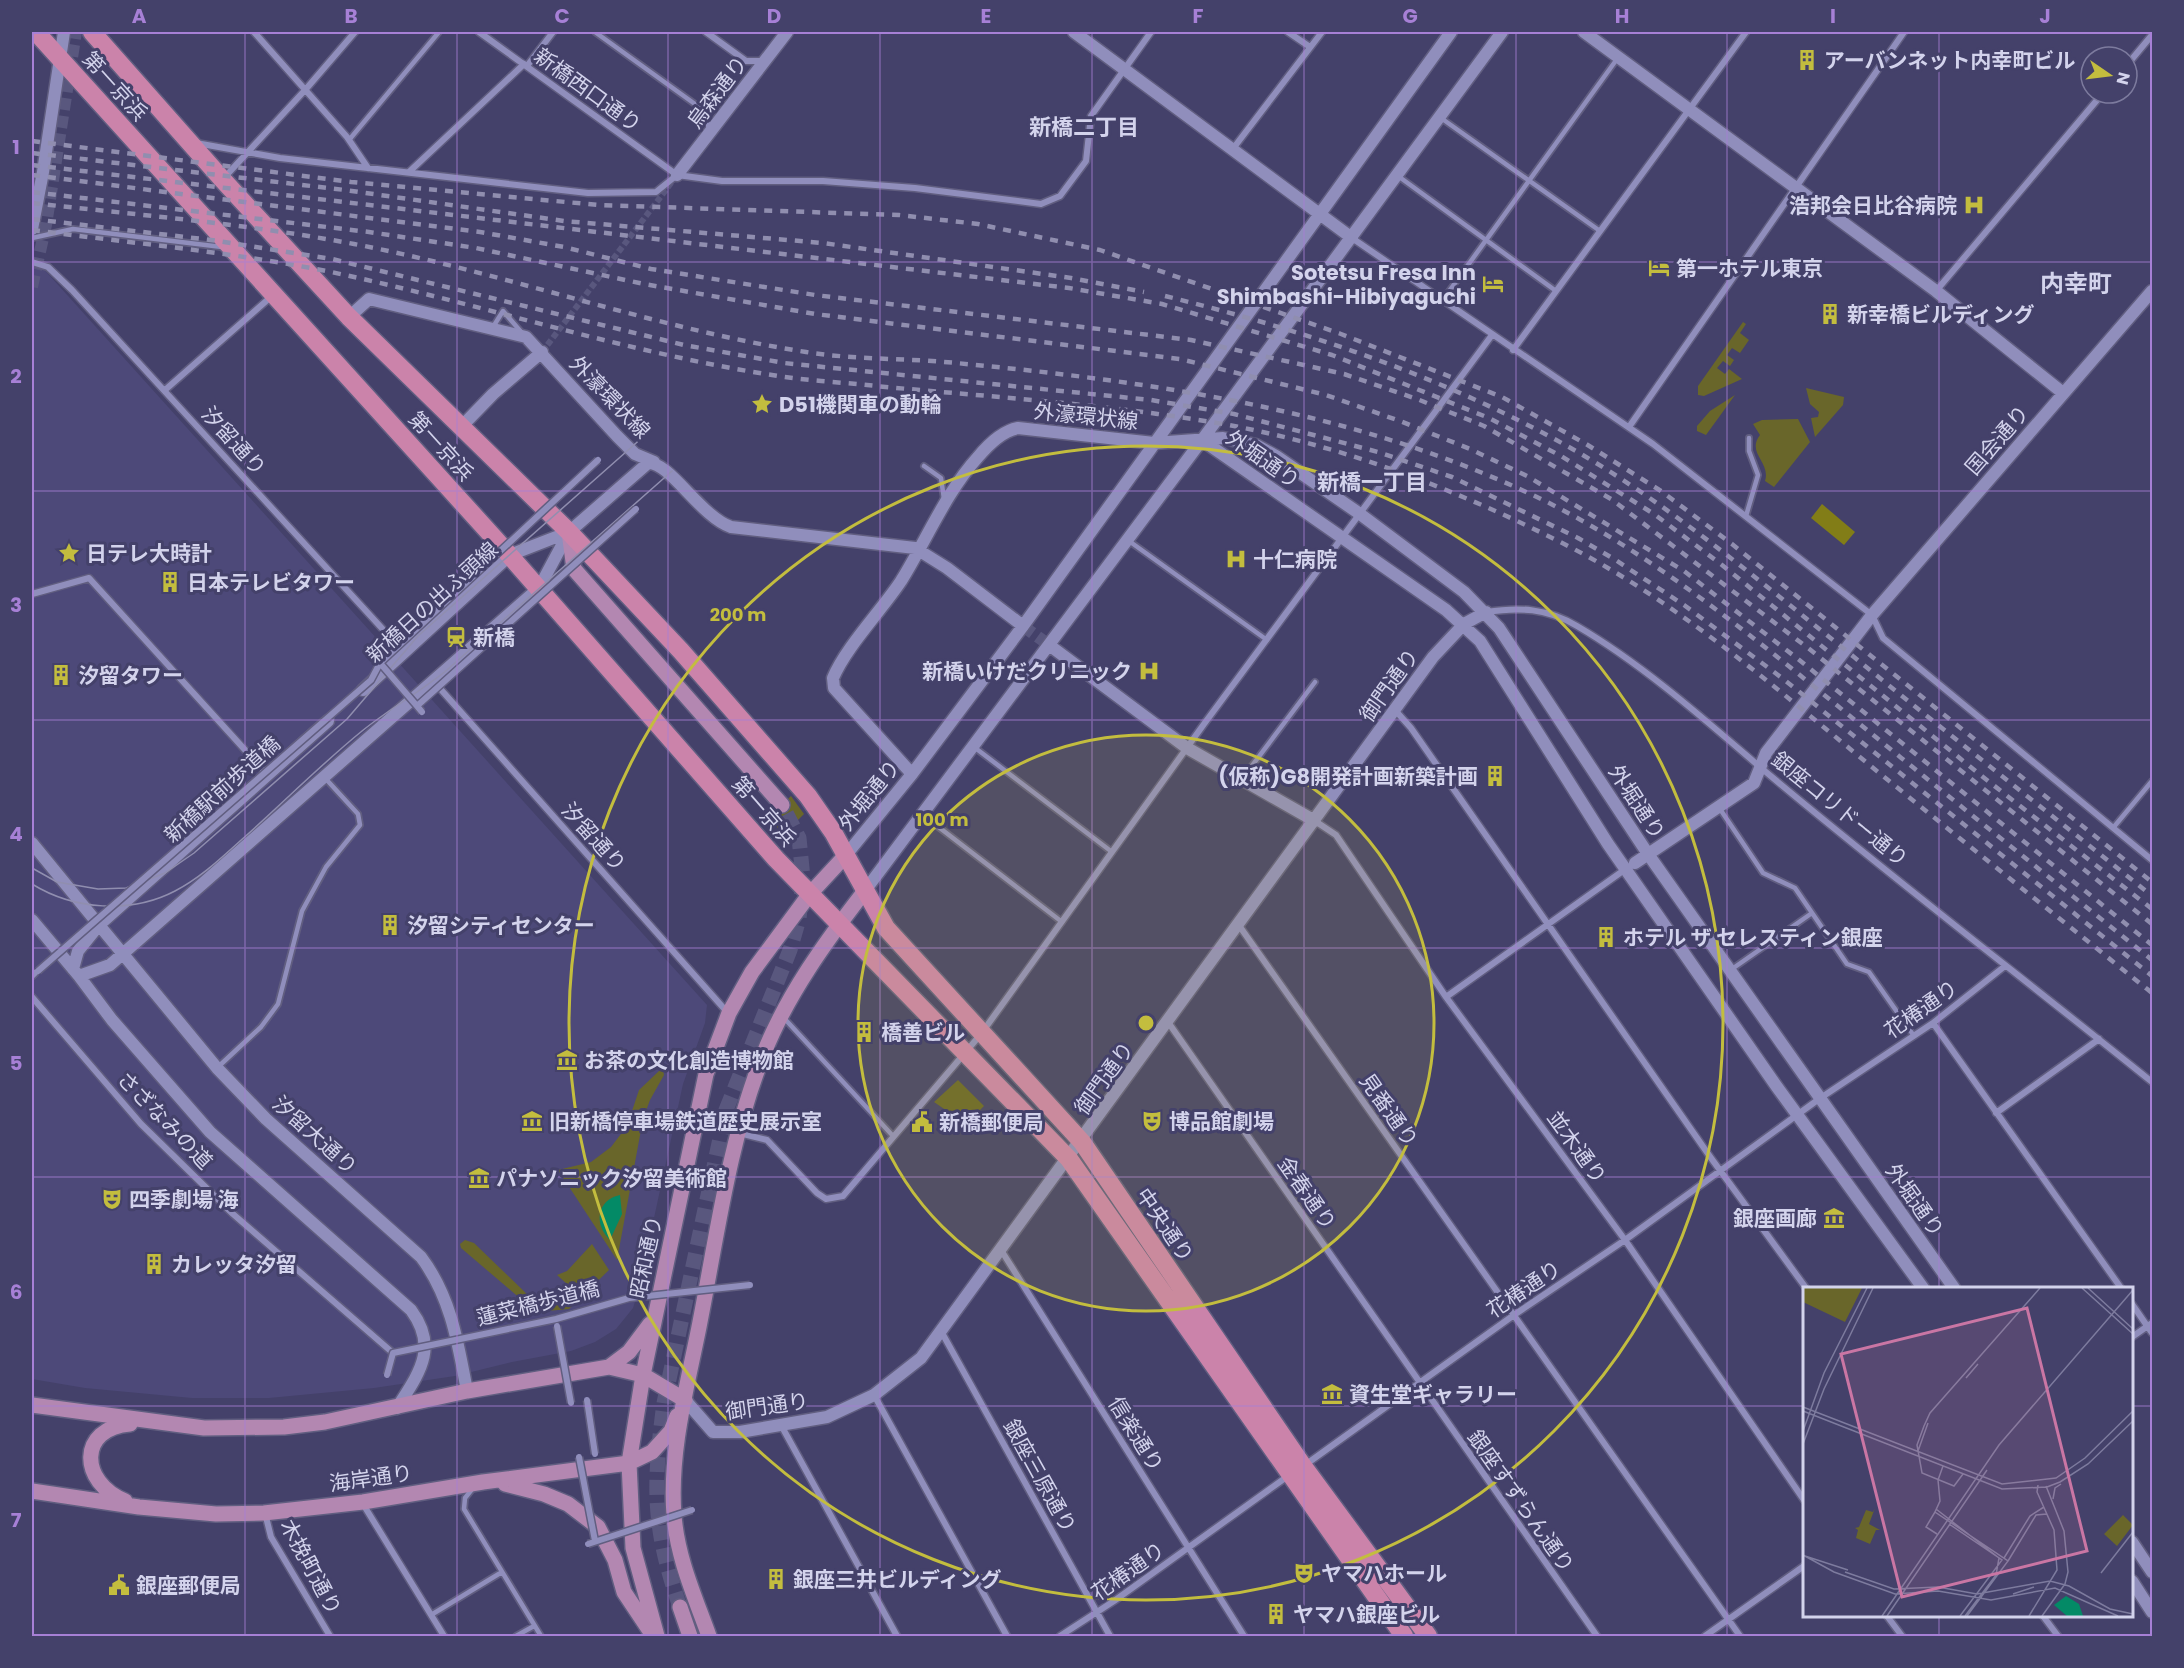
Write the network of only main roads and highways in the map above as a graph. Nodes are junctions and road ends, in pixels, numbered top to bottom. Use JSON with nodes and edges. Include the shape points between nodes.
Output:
{"nodes":[{"id":1,"x":36,"y":32,"type":"edge"},
{"id":2,"x":64,"y":32,"type":"edge"},
{"id":3,"x":92,"y":32,"type":"edge"},
{"id":4,"x":787,"y":32,"type":"edge"},
{"id":5,"x":1074,"y":32,"type":"edge"},
{"id":6,"x":1451,"y":32,"type":"edge"},
{"id":7,"x":1502,"y":32,"type":"edge"},
{"id":8,"x":1584,"y":32,"type":"edge"},
{"id":9,"x":60,"y":58,"type":"junction"},
{"id":10,"x":677,"y":175,"type":"tunnel mouth"},
{"id":11,"x":1319,"y":215,"type":"junction"},
{"id":12,"x":32,"y":229,"type":"edge"},
{"id":13,"x":1352,"y":238,"type":"junction"},
{"id":14,"x":2152,"y":291,"type":"edge"},
{"id":15,"x":349,"y":316,"type":"junction"},
{"id":16,"x":542,"y":352,"type":"junction"},
{"id":17,"x":2063,"y":393,"type":"junction"},
{"id":18,"x":462,"y":426,"type":"junction"},
{"id":19,"x":1203,"y":441,"type":"junction"},
{"id":20,"x":1154,"y":443,"type":"junction"},
{"id":21,"x":654,"y":462,"type":"junction"},
{"id":22,"x":570,"y":532,"type":"junction"},
{"id":23,"x":920,"y":550,"type":"junction"},
{"id":24,"x":510,"y":555,"type":"junction"},
{"id":25,"x":539,"y":588,"type":"junction"},
{"id":26,"x":1486,"y":612,"type":"junction"},
{"id":27,"x":1464,"y":624,"type":"junction"},
{"id":28,"x":1023,"y":626,"type":"junction"},
{"id":29,"x":1049,"y":645,"type":"junction"},
{"id":30,"x":912,"y":774,"type":"junction"},
{"id":31,"x":782,"y":805,"type":"tunnel mouth"},
{"id":32,"x":1315,"y":821,"type":"junction"},
{"id":33,"x":32,"y":843,"type":"edge"},
{"id":34,"x":1648,"y":854,"type":"junction"},
{"id":35,"x":846,"y":855,"type":"junction"},
{"id":36,"x":1631,"y":866,"type":"junction"},
{"id":37,"x":864,"y":892,"type":"junction"},
{"id":38,"x":811,"y":895,"type":"junction"},
{"id":39,"x":32,"y":920,"type":"edge"},
{"id":40,"x":99,"y":925,"type":"junction"},
{"id":41,"x":838,"y":926,"type":"junction"},
{"id":42,"x":123,"y":954,"type":"junction"},
{"id":43,"x":76,"y":973,"type":"junction"},
{"id":44,"x":1082,"y":1142,"type":"junction"},
{"id":45,"x":1069,"y":1159,"type":"junction"},
{"id":46,"x":1922,"y":1287,"type":"edge"},
{"id":47,"x":1953,"y":1287,"type":"edge"},
{"id":48,"x":655,"y":1313,"type":"junction"},
{"id":49,"x":609,"y":1367,"type":"junction"},
{"id":50,"x":643,"y":1375,"type":"junction"},
{"id":51,"x":467,"y":1391,"type":"junction"},
{"id":52,"x":685,"y":1400,"type":"junction"},
{"id":53,"x":32,"y":1405,"type":"edge"},
{"id":54,"x":397,"y":1408,"type":"junction"},
{"id":55,"x":150,"y":1422,"type":"junction"},
{"id":56,"x":629,"y":1463,"type":"junction"},
{"id":57,"x":1296,"y":1471,"type":"junction"},
{"id":58,"x":483,"y":1482,"type":"junction"},
{"id":59,"x":32,"y":1491,"type":"edge"},
{"id":60,"x":139,"y":1507,"type":"junction"},
{"id":61,"x":2133,"y":1544,"type":"edge"},
{"id":62,"x":2152,"y":1572,"type":"edge"},
{"id":63,"x":2133,"y":1583,"type":"edge"},
{"id":64,"x":680,"y":1606,"type":"tunnel mouth"},
{"id":65,"x":2152,"y":1612,"type":"edge"},
{"id":66,"x":655,"y":1636,"type":"edge"},
{"id":67,"x":690,"y":1636,"type":"edge"},
{"id":68,"x":709,"y":1636,"type":"edge"},
{"id":69,"x":1404,"y":1636,"type":"edge"},
{"id":70,"x":1428,"y":1636,"type":"edge"}],
"edges":[{"from":1,"to":9,"type":"highway","name":"第一京浜"},
{"from":2,"to":9,"type":"main road"},
{"from":3,"to":15,"type":"highway","name":"第一京浜"},
{"from":4,"to":10,"type":"main road","name":"烏森通り"},
{"from":5,"to":11,"type":"main road"},
{"from":6,"to":11,"type":"main road","name":"外堀通り"},
{"from":7,"to":13,"type":"main road","name":"外堀通り"},
{"from":8,"to":17,"type":"main road","via":[[1936,291]]},
{"from":9,"to":12,"type":"main road"},
{"from":9,"to":24,"type":"highway","name":"第一京浜"},
{"from":11,"to":13,"type":"main road"},
{"from":11,"to":20,"type":"main road","name":"外堀通り"},
{"from":13,"to":19,"type":"main road","name":"外堀通り"},
{"from":14,"to":17,"type":"main road","name":"国会通り"},
{"from":15,"to":16,"type":"main road","name":"外濠環状線","via":[[369,299],[526,338]]},
{"from":15,"to":18,"type":"highway","name":"第一京浜"},
{"from":16,"to":18,"type":"main road"},
{"from":16,"to":21,"type":"main road","name":"外濠環状線","via":[[617,436],[636,454]]},
{"from":17,"to":34,"type":"main road","name":"国会通り","via":[[1872,615],[1766,753],[1754,783]]},
{"from":18,"to":22,"type":"highway","name":"第一京浜"},
{"from":19,"to":20,"type":"main road","name":"外濠環状線"},
{"from":19,"to":26,"type":"main road","name":"外堀通り","via":[[1222,438],[1256,445],[1276,456],[1360,514]]},
{"from":19,"to":27,"type":"main road","name":"外堀通り"},
{"from":19,"to":29,"type":"main road","name":"外堀通り"},
{"from":20,"to":23,"type":"main road","name":"外濠環状線","via":[[1011,430],[976,458]]},
{"from":20,"to":28,"type":"main road","name":"外堀通り"},
{"from":21,"to":22,"type":"main road","name":"外濠環状線","via":[[643,466]]},
{"from":21,"to":23,"type":"main road","name":"外濠環状線","via":[[715,520],[731,527]]},
{"from":22,"to":24,"type":"main road","name":"新橋日の出ふ頭線"},
{"from":22,"to":25,"type":"main road"},
{"from":22,"to":31,"type":"main road","via":[[574,569]]},
{"from":22,"to":35,"type":"highway","name":"第一京浜","via":[[800,787]]},
{"from":23,"to":28,"type":"main road"},
{"from":23,"to":30,"type":"main road","name":"外濠環状線","via":[[833,678],[834,688]]},
{"from":24,"to":25,"type":"highway","name":"第一京浜"},
{"from":24,"to":40,"type":"main road","name":"新橋日の出ふ頭線"},
{"from":25,"to":38,"type":"highway","name":"第一京浜"},
{"from":25,"to":42,"type":"main road"},
{"from":26,"to":27,"type":"main road","name":"御門通り"},
{"from":26,"to":34,"type":"main road","name":"外堀通り"},
{"from":27,"to":32,"type":"main road","name":"御門通り","via":[[1433,657]]},
{"from":27,"to":36,"type":"main road","name":"外堀通り","via":[[1480,641]]},
{"from":28,"to":30,"type":"main road","name":"外堀通り"},
{"from":29,"to":32,"type":"main road","via":[[1187,748]]},
{"from":29,"to":37,"type":"main road","name":"外堀通り"},
{"from":30,"to":35,"type":"main road","name":"外堀通り"},
{"from":32,"to":44,"type":"main road","name":"御門通り"},
{"from":33,"to":40,"type":"main road"},
{"from":34,"to":36,"type":"main road","name":"国会通り"},
{"from":34,"to":47,"type":"main road","name":"外堀通り"},
{"from":35,"to":37,"type":"highway","name":"中央通り"},
{"from":35,"to":38,"type":"main road","name":"昭和通り"},
{"from":36,"to":46,"type":"main road","name":"外堀通り"},
{"from":37,"to":41,"type":"main road"},
{"from":37,"to":44,"type":"highway","name":"中央通り","via":[[900,947]]},
{"from":38,"to":41,"type":"highway","name":"中央通り"},
{"from":38,"to":48,"type":"main road","name":"昭和通り","via":[[752,972],[729,1013],[706,1074]]},
{"from":39,"to":43,"type":"main road"},
{"from":40,"to":42,"type":"main road","name":"汐留大通り"},
{"from":40,"to":43,"type":"main road","name":"新橋日の出ふ頭線","via":[[78,951]]},
{"from":41,"to":45,"type":"highway","name":"中央通り","via":[[886,970]]},
{"from":41,"to":52,"type":"main road","via":[[782,1016],[753,1080],[738,1133]]},
{"from":42,"to":43,"type":"main road","via":[[110,965]]},
{"from":42,"to":51,"type":"main road","name":"汐留大通り","via":[[217,1068],[266,1119],[421,1257],[432,1271],[447,1305]]},
{"from":43,"to":54,"type":"main road","via":[[210,1132],[411,1310],[424,1335],[426,1352],[422,1367]]},
{"from":44,"to":45,"type":"main road","name":"御門通り"},
{"from":44,"to":57,"type":"highway","name":"中央通り"},
{"from":45,"to":52,"type":"main road","name":"御門通り","via":[[921,1358],[874,1395],[826,1417],[740,1432],[713,1432]]},
{"from":45,"to":57,"type":"highway","name":"中央通り"},
{"from":48,"to":49,"type":"main road","via":[[629,1352]]},
{"from":48,"to":50,"type":"main road","name":"昭和通り"},
{"from":49,"to":50,"type":"main road"},
{"from":49,"to":51,"type":"main road"},
{"from":50,"to":52,"type":"main road"},
{"from":50,"to":56,"type":"main road","name":"昭和通り"},
{"from":51,"to":54,"type":"main road"},
{"from":52,"to":56,"type":"main road","name":"海岸通り","via":[[671,1431],[652,1452]]},
{"from":52,"to":68,"type":"main road","via":[[674,1472],[674,1515],[681,1556]]},
{"from":53,"to":55,"type":"main road"},
{"from":54,"to":55,"type":"main road","via":[[325,1422],[245,1430]]},
{"from":55,"to":60,"type":"main road","via":[[107,1430],[98,1438],[92,1453],[94,1479],[115,1497]]},
{"from":56,"to":58,"type":"main road","name":"海岸通り"},
{"from":56,"to":66,"type":"main road","name":"昭和通り","via":[[633,1548]]},
{"from":57,"to":69,"type":"highway","name":"中央通り"},
{"from":57,"to":70,"type":"highway","name":"中央通り"},
{"from":58,"to":60,"type":"main road","name":"海岸通り","via":[[264,1513],[216,1514]]},
{"from":58,"to":66,"type":"main road","via":[[544,1494],[568,1504],[598,1527],[615,1560],[624,1592]]},
{"from":59,"to":60,"type":"main road","name":"海岸通り"},
{"from":61,"to":62,"type":"main road"},
{"from":63,"to":65,"type":"main road"},
{"from":64,"to":67,"type":"main road"}]}
